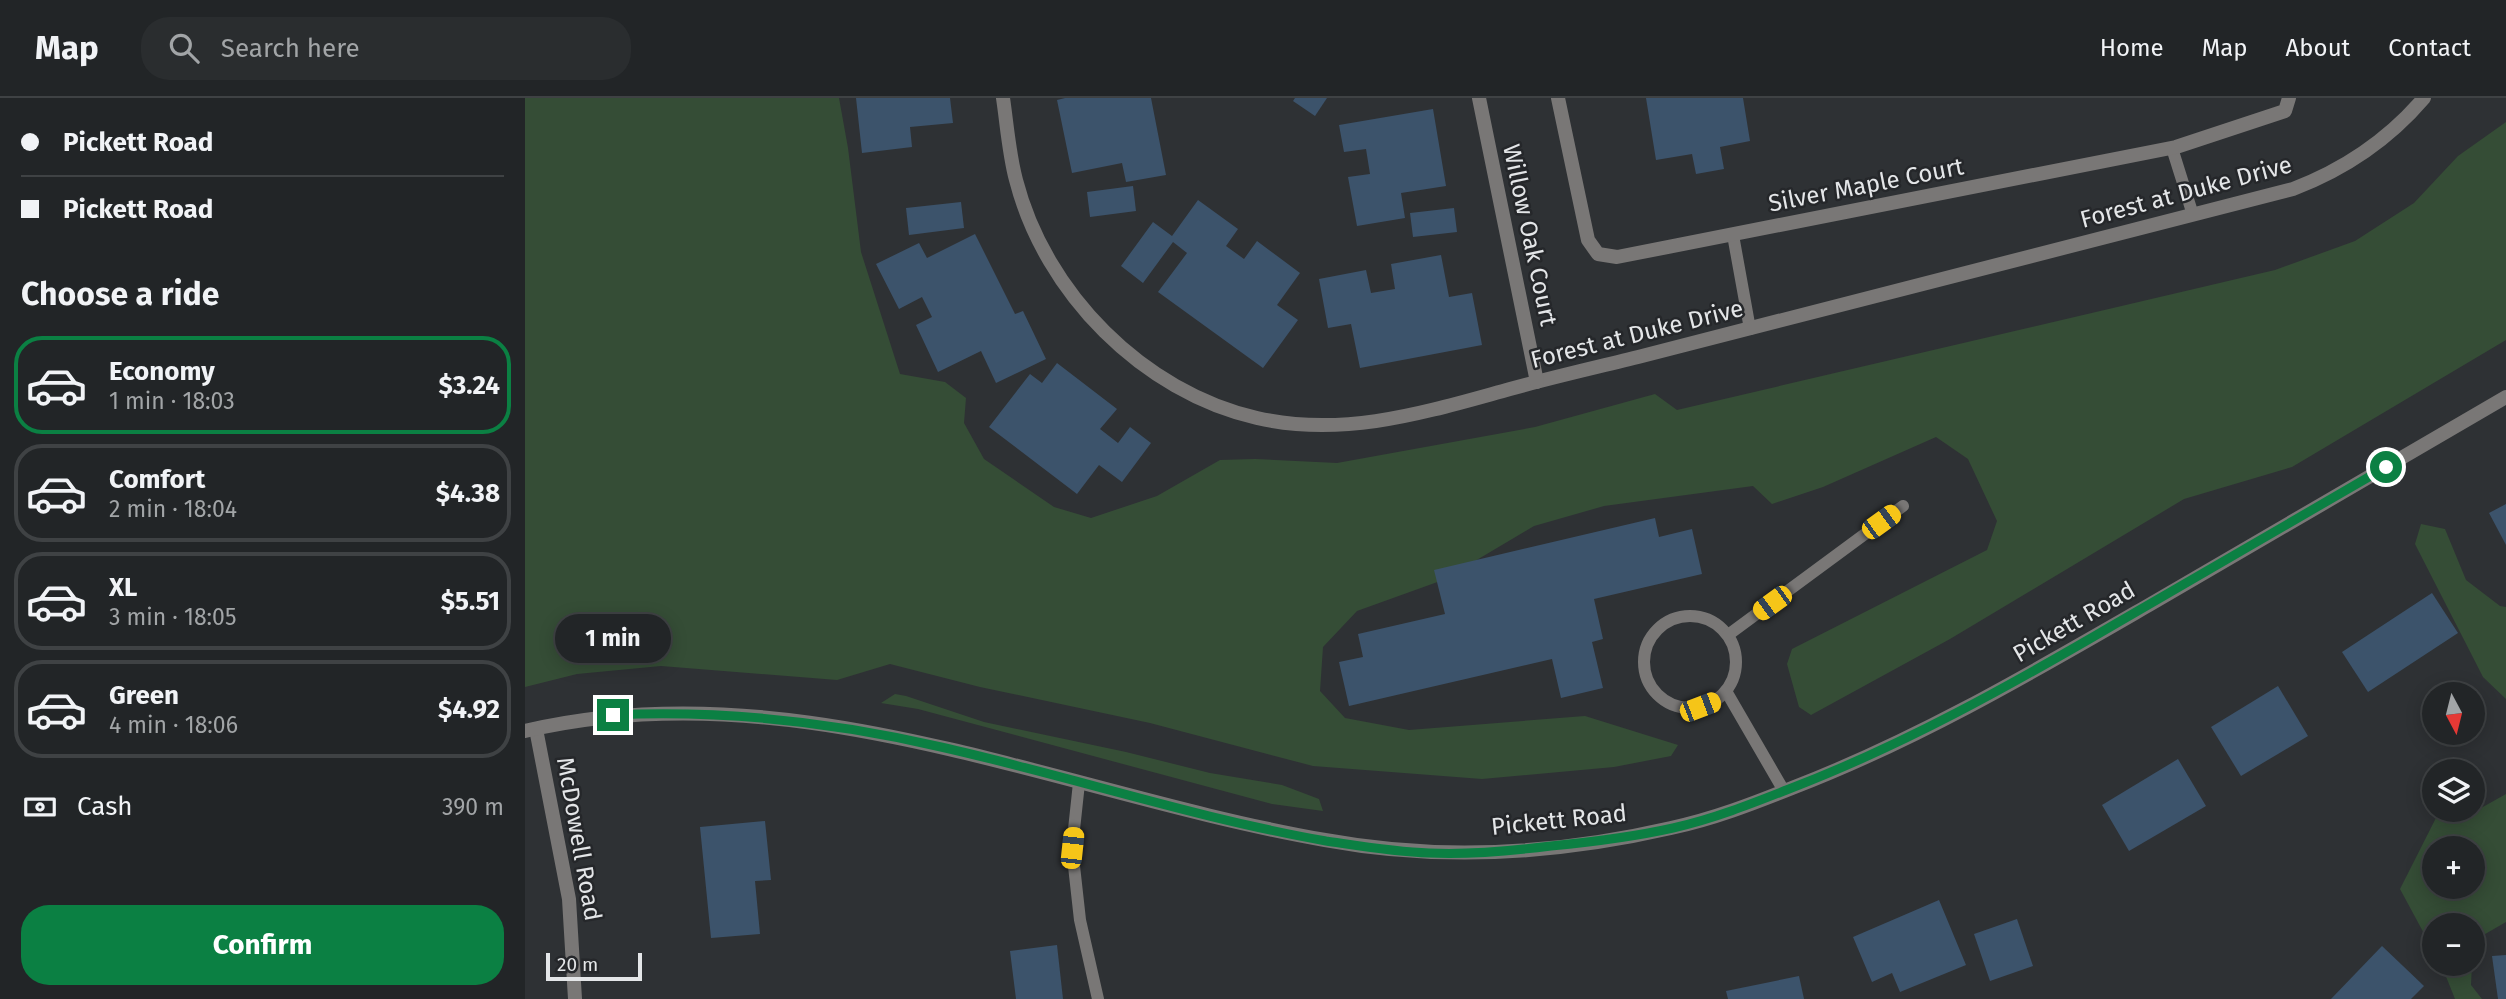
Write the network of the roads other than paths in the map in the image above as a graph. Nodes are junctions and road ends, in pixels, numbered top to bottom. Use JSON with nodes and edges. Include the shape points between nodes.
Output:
{"nodes":[{"id":1,"x":1003,"y":98,"type":"edge"},
{"id":2,"x":1479,"y":98,"type":"edge"},
{"id":3,"x":1559,"y":98,"type":"edge"},
{"id":4,"x":2289,"y":98,"type":"edge"},
{"id":5,"x":2424,"y":98,"type":"edge"},
{"id":6,"x":2172,"y":148,"type":"junction"},
{"id":7,"x":2193,"y":215,"type":"junction"},
{"id":8,"x":1733,"y":235,"type":"junction"},
{"id":9,"x":1750,"y":329,"type":"junction"},
{"id":10,"x":1537,"y":382,"type":"junction"},
{"id":11,"x":2506,"y":397,"type":"edge"},
{"id":12,"x":1903,"y":506,"type":"dead end"},
{"id":13,"x":1728,"y":635,"type":"junction"},
{"id":14,"x":1726,"y":691,"type":"junction"},
{"id":15,"x":531,"y":730,"type":"edge"},
{"id":16,"x":1079,"y":783,"type":"junction"},
{"id":17,"x":1784,"y":791,"type":"junction"},
{"id":18,"x":575,"y":999,"type":"edge"},
{"id":19,"x":1098,"y":999,"type":"edge"}],
"edges":[{"from":1,"to":10,"type":"street","name":"Forest at Duke Drive","via":[[1016,180],[1049,262],[1107,334],[1173,384],[1247,415],[1286,423],[1343,425],[1409,417]]},
{"from":2,"to":10,"type":"street","name":"Willow Oak Court"},
{"from":3,"to":8,"type":"street","name":"Silver Maple Court","via":[[1588,240],[1598,254],[1618,257]]},
{"from":4,"to":6,"type":"street","name":"Silver Maple Court","via":[[2285,111]]},
{"from":5,"to":7,"type":"street","name":"Forest at Duke Drive","via":[[2392,130],[2324,177]]},
{"from":6,"to":7,"type":"lane"},
{"from":6,"to":8,"type":"street","name":"Silver Maple Court"},
{"from":7,"to":9,"type":"street","name":"Forest at Duke Drive"},
{"from":8,"to":9,"type":"lane"},
{"from":9,"to":10,"type":"street","name":"Forest at Duke Drive"},
{"from":11,"to":17,"type":"street","name":"Pickett Road","via":[[2027,676],[1842,769]]},
{"from":12,"to":13,"type":"lane"},
{"from":13,"to":14,"type":"lane","via":[[1737,663]]},
{"from":13,"to":14,"type":"lane","via":[[1704,618],[1674,619],[1651,638],[1644,667],[1657,695],[1685,708],[1715,702]]},
{"from":14,"to":17,"type":"lane"},
{"from":15,"to":16,"type":"street","name":"Pickett Road","via":[[613,715],[670,712],[786,720],[942,747]]},
{"from":15,"to":18,"type":"street","name":"McDowell Road","via":[[569,900]]},
{"from":16,"to":17,"type":"street","name":"Pickett Road","via":[[1186,812],[1327,841],[1434,854],[1604,841],[1673,828]]},
{"from":16,"to":19,"type":"lane","via":[[1072,848],[1080,920]]}]}
